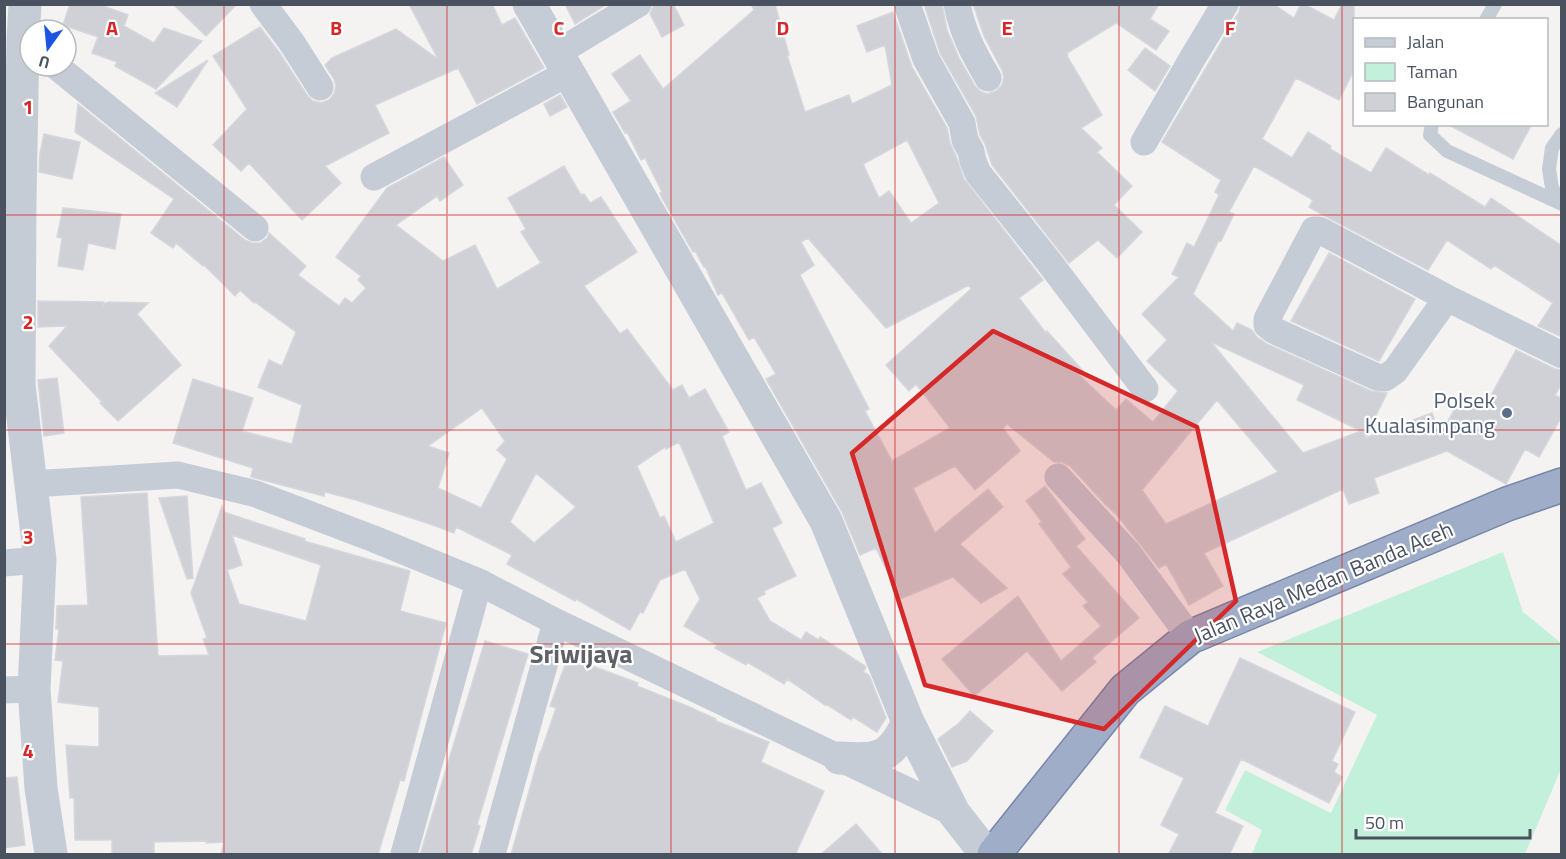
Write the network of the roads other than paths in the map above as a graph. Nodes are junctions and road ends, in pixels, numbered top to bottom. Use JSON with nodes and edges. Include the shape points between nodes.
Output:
{"nodes":[{"id":1,"x":263,"y":4,"type":"edge"},
{"id":2,"x":529,"y":4,"type":"edge"},
{"id":3,"x":638,"y":4,"type":"edge"},
{"id":4,"x":906,"y":4,"type":"edge"},
{"id":5,"x":957,"y":4,"type":"edge"},
{"id":6,"x":1226,"y":4,"type":"edge"},
{"id":7,"x":1495,"y":4,"type":"edge"},
{"id":8,"x":1487,"y":18,"type":"edge"},
{"id":9,"x":563,"y":63,"type":"junction"},
{"id":10,"x":26,"y":78,"type":"edge"},
{"id":11,"x":71,"y":78,"type":"edge"},
{"id":12,"x":988,"y":78,"type":"dead end"},
{"id":13,"x":320,"y":87,"type":"dead end"},
{"id":14,"x":1432,"y":126,"type":"edge"},
{"id":15,"x":1562,"y":134,"type":"edge"},
{"id":16,"x":1144,"y":142,"type":"dead end"},
{"id":17,"x":374,"y":177,"type":"dead end"},
{"id":18,"x":1562,"y":204,"type":"edge"},
{"id":19,"x":255,"y":228,"type":"dead end"},
{"id":20,"x":1447,"y":298,"type":"junction"},
{"id":21,"x":1562,"y":355,"type":"edge"},
{"id":22,"x":1145,"y":389,"type":"dead end"},
{"id":23,"x":1058,"y":477,"type":"dead end"},
{"id":24,"x":31,"y":484,"type":"junction"},
{"id":25,"x":1561,"y":486,"type":"edge"},
{"id":26,"x":40,"y":560,"type":"junction"},
{"id":27,"x":4,"y":563,"type":"edge"},
{"id":28,"x":479,"y":582,"type":"junction"},
{"id":29,"x":556,"y":622,"type":"junction"},
{"id":30,"x":1190,"y":637,"type":"junction"},
{"id":31,"x":19,"y":690,"type":"edge"},
{"id":32,"x":908,"y":722,"type":"junction"},
{"id":33,"x":839,"y":758,"type":"junction"},
{"id":34,"x":954,"y":813,"type":"junction"},
{"id":35,"x":51,"y":855,"type":"edge"},
{"id":36,"x":404,"y":855,"type":"edge"},
{"id":37,"x":492,"y":855,"type":"edge"},
{"id":38,"x":986,"y":855,"type":"edge"},
{"id":39,"x":994,"y":855,"type":"edge"}],
"edges":[{"from":1,"to":13,"type":"street"},
{"from":2,"to":9,"type":"street"},
{"from":3,"to":9,"type":"street"},
{"from":4,"to":22,"type":"street","via":[[926,59],[962,123],[978,173]]},
{"from":5,"to":12,"type":"street","via":[[965,35]]},
{"from":6,"to":16,"type":"street"},
{"from":7,"to":8,"type":"lane"},
{"from":9,"to":17,"type":"street"},
{"from":9,"to":32,"type":"street","via":[[826,521]]},
{"from":10,"to":24,"type":"street","via":[[19,385]]},
{"from":11,"to":19,"type":"street"},
{"from":14,"to":18,"type":"lane","via":[[1430,135],[1447,151]]},
{"from":15,"to":18,"type":"lane","via":[[1552,147],[1549,169],[1552,188]]},
{"from":20,"to":20,"type":"street","via":[[1395,371],[1385,378],[1267,325],[1316,229]]},
{"from":20,"to":21,"type":"street"},
{"from":23,"to":30,"type":"street","via":[[1128,553]]},
{"from":24,"to":26,"type":"street"},
{"from":24,"to":28,"type":"street","via":[[178,475],[256,494]]},
{"from":25,"to":30,"type":"highway","name":"Jalan Raya Medan Banda Aceh","via":[[1507,504]]},
{"from":26,"to":27,"type":"street"},
{"from":26,"to":31,"type":"street"},
{"from":28,"to":29,"type":"street"},
{"from":28,"to":36,"type":"street"},
{"from":29,"to":33,"type":"street"},
{"from":29,"to":37,"type":"street"},
{"from":30,"to":39,"type":"highway","name":"Jalan Raya Medan Banda Aceh","via":[[1125,690]]},
{"from":31,"to":35,"type":"street"},
{"from":32,"to":33,"type":"street","via":[[893,748],[880,757]]},
{"from":32,"to":34,"type":"street"},
{"from":33,"to":34,"type":"street"},
{"from":34,"to":38,"type":"street"}]}
